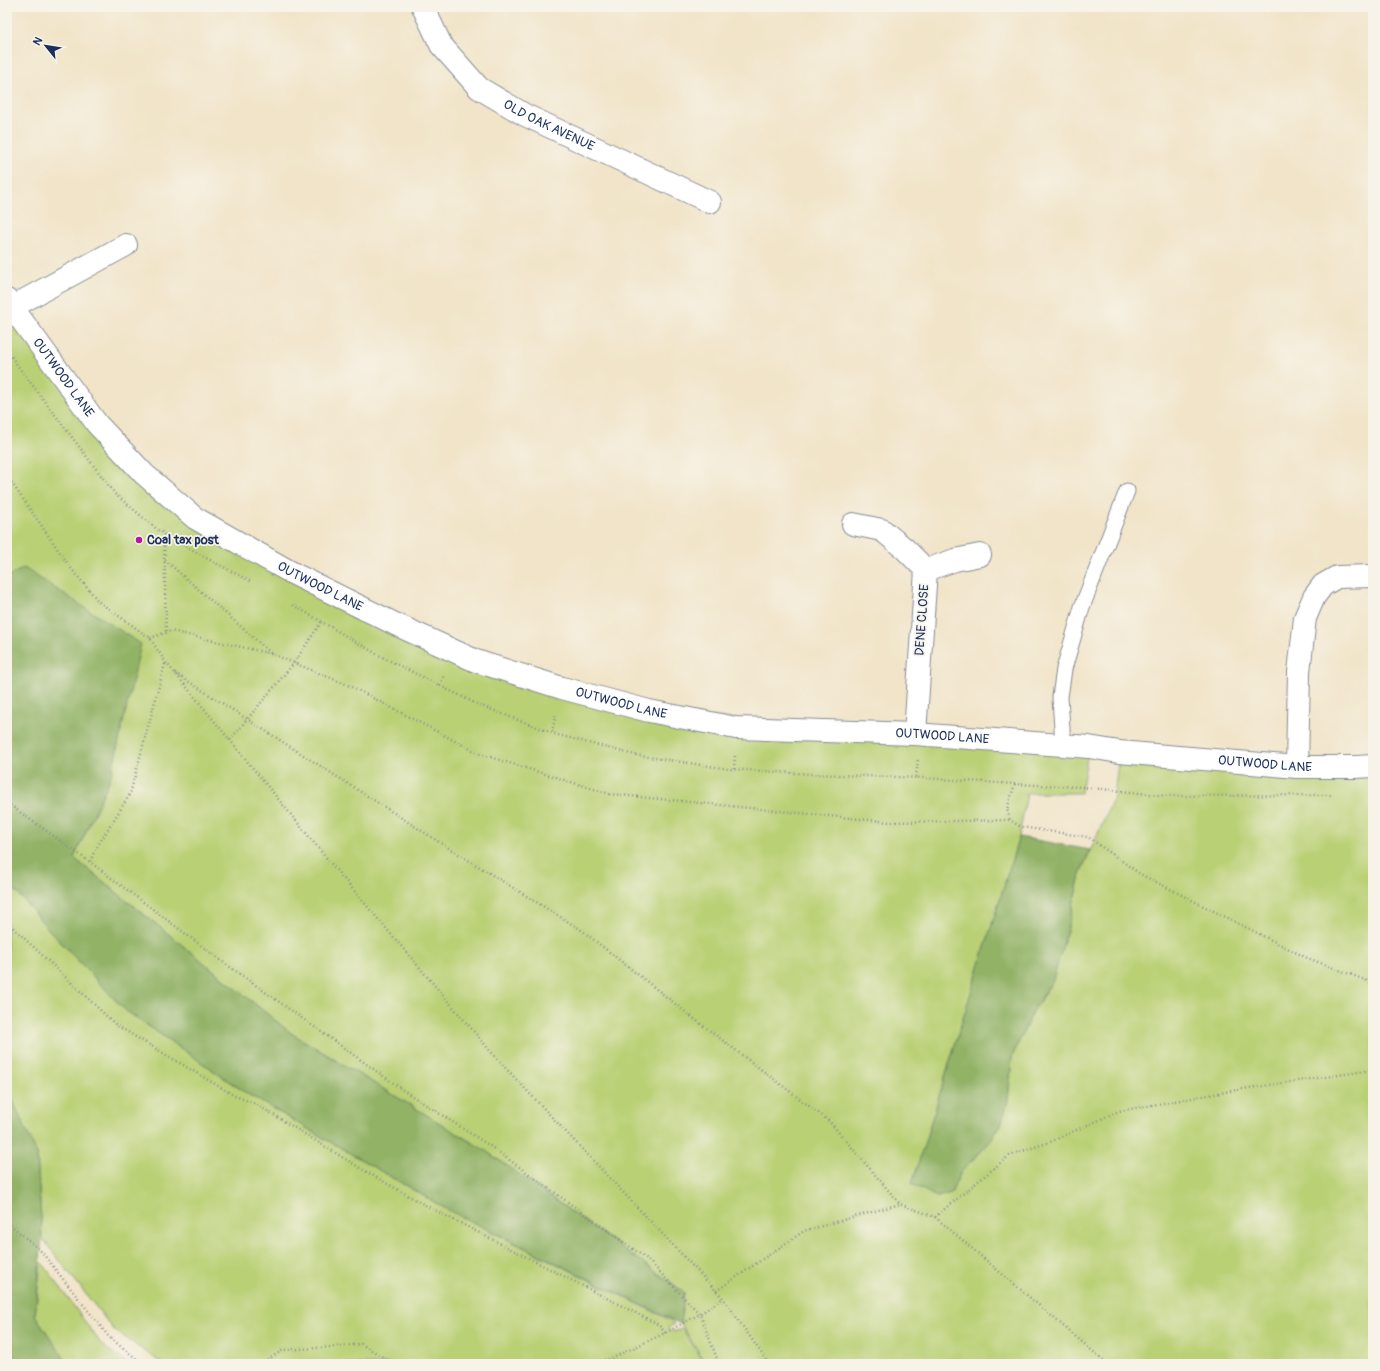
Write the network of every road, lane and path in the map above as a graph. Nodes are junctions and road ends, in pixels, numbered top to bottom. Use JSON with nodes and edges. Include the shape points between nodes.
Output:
{"nodes":[{"id":1,"x":423,"y":7,"type":"edge"},
{"id":2,"x":710,"y":202,"type":"dead end"},
{"id":3,"x":126,"y":245,"type":"dead end"},
{"id":4,"x":9,"y":304,"type":"edge"},
{"id":5,"x":7,"y":476,"type":"edge"},
{"id":6,"x":1127,"y":492,"type":"dead end"},
{"id":7,"x":853,"y":524,"type":"dead end"},
{"id":8,"x":164,"y":534,"type":"dead end"},
{"id":9,"x":980,"y":555,"type":"dead end"},
{"id":10,"x":165,"y":560,"type":"junction"},
{"id":11,"x":926,"y":570,"type":"junction"},
{"id":12,"x":1373,"y":576,"type":"edge"},
{"id":13,"x":338,"y":596,"type":"junction"},
{"id":14,"x":166,"y":633,"type":"junction"},
{"id":15,"x":150,"y":638,"type":"junction"},
{"id":16,"x":272,"y":654,"type":"junction"},
{"id":17,"x":166,"y":663,"type":"junction"},
{"id":18,"x":294,"y":664,"type":"junction"},
{"id":19,"x":175,"y":673,"type":"junction"},
{"id":20,"x":248,"y":720,"type":"junction"},
{"id":21,"x":915,"y":734,"type":"junction"},
{"id":22,"x":230,"y":740,"type":"junction"},
{"id":23,"x":1063,"y":745,"type":"junction"},
{"id":24,"x":1373,"y":766,"type":"edge"},
{"id":25,"x":1297,"y":767,"type":"junction"},
{"id":26,"x":1015,"y":784,"type":"dead end"},
{"id":27,"x":7,"y":803,"type":"edge"},
{"id":28,"x":1010,"y":820,"type":"junction"},
{"id":29,"x":90,"y":862,"type":"junction"},
{"id":30,"x":7,"y":922,"type":"edge"},
{"id":31,"x":1373,"y":984,"type":"edge"},
{"id":32,"x":1373,"y":1070,"type":"edge"},
{"id":33,"x":900,"y":1204,"type":"junction"},
{"id":34,"x":935,"y":1217,"type":"junction"},
{"id":35,"x":7,"y":1222,"type":"edge"},
{"id":36,"x":716,"y":1291,"type":"junction"},
{"id":37,"x":723,"y":1298,"type":"junction"},
{"id":38,"x":700,"y":1314,"type":"junction"},
{"id":39,"x":665,"y":1333,"type":"junction"},
{"id":40,"x":143,"y":1364,"type":"edge"},
{"id":41,"x":261,"y":1364,"type":"edge"},
{"id":42,"x":403,"y":1364,"type":"edge"},
{"id":43,"x":576,"y":1364,"type":"edge"},
{"id":44,"x":720,"y":1364,"type":"edge"},
{"id":45,"x":769,"y":1364,"type":"edge"},
{"id":46,"x":1108,"y":1364,"type":"edge"}],
"edges":[{"from":1,"to":2,"type":"main road","name":"OLD OAK AVENUE","via":[[441,45],[479,88],[525,115]]},
{"from":3,"to":4,"type":"main road"},
{"from":4,"to":13,"type":"main road","name":"OUTWOOD LANE","via":[[97,424],[144,474],[195,518]]},
{"from":5,"to":15,"type":"path","via":[[70,567],[99,602]]},
{"from":6,"to":23,"type":"lane","via":[[1082,607],[1064,669],[1060,697]]},
{"from":7,"to":11,"type":"main road","name":"DENE CLOSE","via":[[882,530]]},
{"from":8,"to":10,"type":"path"},
{"from":9,"to":11,"type":"main road"},
{"from":10,"to":14,"type":"path"},
{"from":10,"to":16,"type":"path"},
{"from":11,"to":21,"type":"main road","name":"DENE CLOSE"},
{"from":12,"to":25,"type":"main road","via":[[1336,577],[1323,585],[1314,597],[1305,618],[1300,672]]},
{"from":13,"to":18,"type":"path"},
{"from":13,"to":21,"type":"main road","name":"OUTWOOD LANE","via":[[476,661],[562,688],[649,711],[736,728]]},
{"from":14,"to":15,"type":"path"},
{"from":14,"to":16,"type":"path","via":[[171,631]]},
{"from":15,"to":17,"type":"path"},
{"from":16,"to":18,"type":"path"},
{"from":17,"to":19,"type":"path"},
{"from":17,"to":29,"type":"path","via":[[130,794]]},
{"from":18,"to":20,"type":"path"},
{"from":18,"to":28,"type":"path","via":[[348,686],[480,754],[610,794],[890,822]]},
{"from":19,"to":20,"type":"path"},
{"from":19,"to":22,"type":"path"},
{"from":20,"to":22,"type":"path"},
{"from":20,"to":33,"type":"path","via":[[580,929],[829,1121]]},
{"from":21,"to":23,"type":"main road","name":"OUTWOOD LANE"},
{"from":22,"to":36,"type":"path","via":[[498,1060]]},
{"from":23,"to":25,"type":"main road","name":"OUTWOOD LANE"},
{"from":24,"to":25,"type":"main road","name":"OUTWOOD LANE"},
{"from":26,"to":28,"type":"path","via":[[1007,809]]},
{"from":27,"to":29,"type":"path"},
{"from":28,"to":31,"type":"path","via":[[1021,828],[1088,837],[1140,874],[1304,957]]},
{"from":29,"to":38,"type":"path","via":[[229,967],[403,1090],[490,1146],[647,1259]]},
{"from":30,"to":39,"type":"path","via":[[116,1025],[235,1096],[256,1104],[425,1205],[659,1325]]},
{"from":32,"to":34,"type":"path","via":[[1242,1089],[1119,1111],[1050,1142],[1010,1155]]},
{"from":33,"to":34,"type":"path"},
{"from":33,"to":36,"type":"path","via":[[804,1231]]},
{"from":34,"to":46,"type":"path"},
{"from":35,"to":40,"type":"path","via":[[40,1250],[108,1337]]},
{"from":36,"to":37,"type":"path"},
{"from":37,"to":38,"type":"path"},
{"from":37,"to":45,"type":"path"},
{"from":38,"to":39,"type":"path"},
{"from":38,"to":44,"type":"path"},
{"from":39,"to":43,"type":"path","via":[[610,1359]]},
{"from":41,"to":42,"type":"path","via":[[283,1350],[360,1344],[388,1360]]}]}
